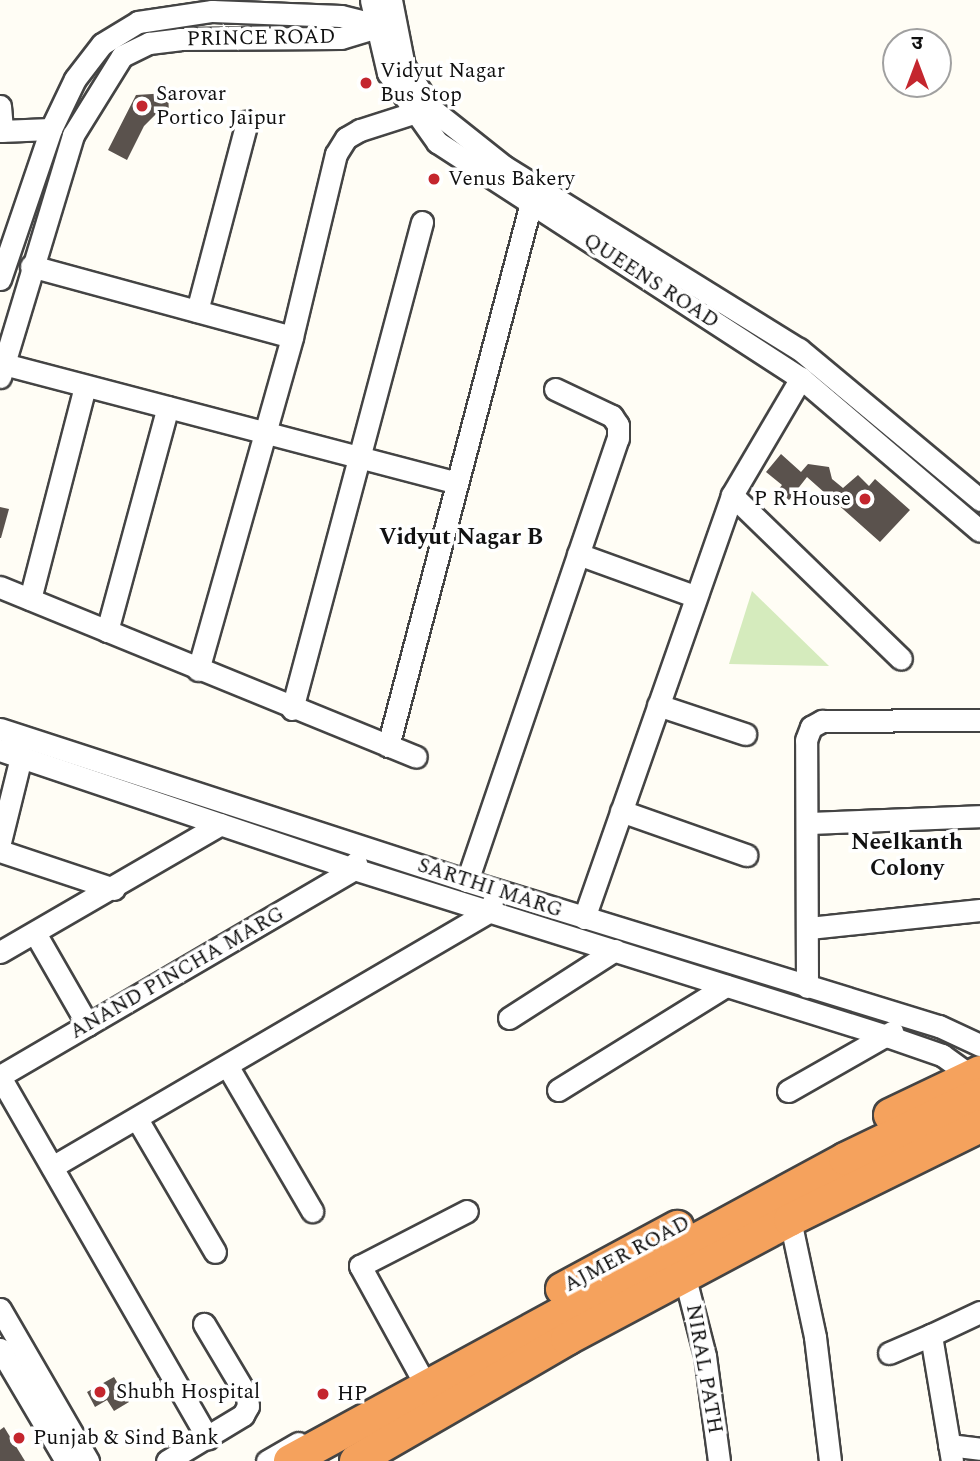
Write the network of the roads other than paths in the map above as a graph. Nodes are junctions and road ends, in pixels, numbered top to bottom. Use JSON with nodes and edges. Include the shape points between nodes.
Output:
{"nodes":[{"id":1,"x":343,"y":0,"type":"edge"},
{"id":2,"x":371,"y":0,"type":"edge"},
{"id":3,"x":391,"y":0,"type":"edge"},
{"id":4,"x":211,"y":5,"type":"edge"},
{"id":5,"x":318,"y":16,"type":"junction"},
{"id":6,"x":386,"y":24,"type":"junction"},
{"id":7,"x":341,"y":38,"type":"junction"},
{"id":8,"x":385,"y":60,"type":"junction"},
{"id":9,"x":0,"y":106,"type":"edge"},
{"id":10,"x":413,"y":114,"type":"junction"},
{"id":11,"x":247,"y":122,"type":"dead end"},
{"id":12,"x":51,"y":129,"type":"junction"},
{"id":13,"x":1,"y":131,"type":"edge"},
{"id":14,"x":531,"y":203,"type":"junction"},
{"id":15,"x":422,"y":222,"type":"dead end"},
{"id":16,"x":4,"y":248,"type":"edge"},
{"id":17,"x":31,"y":266,"type":"junction"},
{"id":18,"x":0,"y":279,"type":"edge"},
{"id":19,"x":702,"y":287,"type":"junction"},
{"id":20,"x":692,"y":307,"type":"junction"},
{"id":21,"x":197,"y":311,"type":"junction"},
{"id":22,"x":292,"y":337,"type":"junction"},
{"id":23,"x":2,"y":371,"type":"edge"},
{"id":24,"x":801,"y":378,"type":"junction"},
{"id":25,"x":85,"y":386,"type":"junction"},
{"id":26,"x":555,"y":389,"type":"dead end"},
{"id":27,"x":168,"y":407,"type":"junction"},
{"id":28,"x":265,"y":432,"type":"junction"},
{"id":29,"x":360,"y":457,"type":"junction"},
{"id":30,"x":456,"y":483,"type":"junction"},
{"id":31,"x":732,"y":495,"type":"junction"},
{"id":32,"x":980,"y":500,"type":"edge"},
{"id":33,"x":980,"y":531,"type":"edge"},
{"id":34,"x":579,"y":554,"type":"junction"},
{"id":35,"x":0,"y":587,"type":"edge"},
{"id":36,"x":694,"y":596,"type":"junction"},
{"id":37,"x":30,"y":599,"type":"junction"},
{"id":38,"x":107,"y":631,"type":"junction"},
{"id":39,"x":901,"y":659,"type":"dead end"},
{"id":40,"x":198,"y":670,"type":"junction"},
{"id":41,"x":658,"y":705,"type":"junction"},
{"id":42,"x":292,"y":709,"type":"junction"},
{"id":43,"x":980,"y":720,"type":"edge"},
{"id":44,"x":0,"y":729,"type":"edge"},
{"id":45,"x":745,"y":734,"type":"dead end"},
{"id":46,"x":388,"y":746,"type":"junction"},
{"id":47,"x":0,"y":750,"type":"edge"},
{"id":48,"x":20,"y":757,"type":"junction"},
{"id":49,"x":416,"y":757,"type":"dead end"},
{"id":50,"x":621,"y":811,"type":"junction"},
{"id":51,"x":211,"y":814,"type":"junction"},
{"id":52,"x":980,"y":817,"type":"edge"},
{"id":53,"x":808,"y":823,"type":"junction"},
{"id":54,"x":0,"y":842,"type":"edge"},
{"id":55,"x":361,"y":848,"type":"junction"},
{"id":56,"x":0,"y":851,"type":"edge"},
{"id":57,"x":746,"y":855,"type":"dead end"},
{"id":58,"x":354,"y":869,"type":"junction"},
{"id":59,"x":467,"y":881,"type":"junction"},
{"id":60,"x":114,"y":889,"type":"junction"},
{"id":61,"x":496,"y":890,"type":"junction"},
{"id":62,"x":490,"y":911,"type":"junction"},
{"id":63,"x":980,"y":911,"type":"edge"},
{"id":64,"x":584,"y":918,"type":"junction"},
{"id":65,"x":809,"y":928,"type":"junction"},
{"id":66,"x":35,"y":933,"type":"junction"},
{"id":67,"x":615,"y":950,"type":"junction"},
{"id":68,"x":0,"y":953,"type":"edge"},
{"id":69,"x":726,"y":986,"type":"junction"},
{"id":70,"x":807,"y":987,"type":"junction"},
{"id":71,"x":909,"y":1017,"type":"junction"},
{"id":72,"x":509,"y":1018,"type":"dead end"},
{"id":73,"x":88,"y":1025,"type":"junction"},
{"id":74,"x":887,"y":1036,"type":"junction"},
{"id":75,"x":980,"y":1045,"type":"edge"},
{"id":76,"x":228,"y":1067,"type":"junction"},
{"id":77,"x":0,"y":1077,"type":"edge"},
{"id":78,"x":978,"y":1081,"type":"edge"},
{"id":79,"x":558,"y":1090,"type":"dead end"},
{"id":80,"x":788,"y":1091,"type":"dead end"},
{"id":81,"x":137,"y":1119,"type":"junction"},
{"id":82,"x":980,"y":1126,"type":"edge"},
{"id":83,"x":52,"y":1167,"type":"junction"},
{"id":84,"x":312,"y":1211,"type":"dead end"},
{"id":85,"x":467,"y":1211,"type":"dead end"},
{"id":86,"x":790,"y":1220,"type":"junction"},
{"id":87,"x":215,"y":1252,"type":"dead end"},
{"id":88,"x":685,"y":1278,"type":"junction"},
{"id":89,"x":0,"y":1309,"type":"edge"},
{"id":90,"x":980,"y":1312,"type":"edge"},
{"id":91,"x":204,"y":1324,"type":"dead end"},
{"id":92,"x":518,"y":1334,"type":"junction"},
{"id":93,"x":931,"y":1335,"type":"junction"},
{"id":94,"x":0,"y":1349,"type":"edge"},
{"id":95,"x":889,"y":1353,"type":"dead end"},
{"id":96,"x":422,"y":1380,"type":"junction"},
{"id":97,"x":208,"y":1437,"type":"junction"},
{"id":98,"x":980,"y":1449,"type":"edge"},
{"id":99,"x":951,"y":1453,"type":"edge"},
{"id":100,"x":66,"y":1461,"type":"edge"},
{"id":101,"x":88,"y":1461,"type":"edge"},
{"id":102,"x":167,"y":1461,"type":"edge"},
{"id":103,"x":267,"y":1461,"type":"edge"},
{"id":104,"x":290,"y":1461,"type":"edge"},
{"id":105,"x":356,"y":1461,"type":"edge"},
{"id":106,"x":719,"y":1461,"type":"edge"},
{"id":107,"x":830,"y":1461,"type":"edge"}],
"edges":[{"from":1,"to":5,"type":"street"},
{"from":2,"to":6,"type":"street","name":"QUEENS ROAD"},
{"from":3,"to":6,"type":"street","name":"QUEENS ROAD"},
{"from":4,"to":5,"type":"street","name":"PRINCE ROAD"},
{"from":4,"to":12,"type":"street","name":"PRINCE ROAD","via":[[138,22],[102,44],[75,79]]},
{"from":5,"to":6,"type":"street","name":"PRINCE ROAD"},
{"from":6,"to":7,"type":"street","name":"PRINCE ROAD"},
{"from":6,"to":8,"type":"street","name":"QUEENS ROAD"},
{"from":6,"to":19,"type":"street","name":"QUEENS ROAD","via":[[404,66],[433,110],[505,167]]},
{"from":7,"to":8,"type":"street"},
{"from":7,"to":17,"type":"street","name":"PRINCE ROAD","via":[[180,39],[149,43],[122,57],[73,135]]},
{"from":8,"to":10,"type":"street","name":"QUEENS ROAD"},
{"from":9,"to":13,"type":"street"},
{"from":10,"to":14,"type":"street","name":"QUEENS ROAD","via":[[459,160]]},
{"from":10,"to":22,"type":"street","via":[[360,130],[346,138],[336,154]]},
{"from":11,"to":21,"type":"street"},
{"from":12,"to":13,"type":"street"},
{"from":12,"to":16,"type":"street","name":"PRINCE ROAD"},
{"from":14,"to":20,"type":"street","name":"QUEENS ROAD"},
{"from":14,"to":30,"type":"street"},
{"from":15,"to":29,"type":"street"},
{"from":16,"to":18,"type":"street","name":"PRINCE ROAD"},
{"from":17,"to":21,"type":"street"},
{"from":17,"to":23,"type":"street","name":"PRINCE ROAD"},
{"from":19,"to":20,"type":"street"},
{"from":19,"to":32,"type":"street","name":"QUEENS ROAD","via":[[799,349]]},
{"from":20,"to":24,"type":"street","name":"QUEENS ROAD"},
{"from":21,"to":22,"type":"street"},
{"from":22,"to":28,"type":"street"},
{"from":23,"to":25,"type":"street"},
{"from":24,"to":31,"type":"street"},
{"from":24,"to":33,"type":"street","name":"QUEENS ROAD"},
{"from":25,"to":27,"type":"street"},
{"from":25,"to":37,"type":"street"},
{"from":26,"to":34,"type":"street","via":[[612,416],[618,425]]},
{"from":27,"to":28,"type":"street"},
{"from":27,"to":38,"type":"street"},
{"from":28,"to":29,"type":"street"},
{"from":28,"to":40,"type":"street"},
{"from":29,"to":30,"type":"street"},
{"from":29,"to":42,"type":"street"},
{"from":30,"to":46,"type":"street"},
{"from":31,"to":36,"type":"street"},
{"from":31,"to":39,"type":"street"},
{"from":34,"to":36,"type":"street"},
{"from":34,"to":59,"type":"street"},
{"from":35,"to":37,"type":"street"},
{"from":36,"to":41,"type":"street"},
{"from":37,"to":38,"type":"street"},
{"from":38,"to":40,"type":"street"},
{"from":40,"to":42,"type":"street"},
{"from":41,"to":45,"type":"street"},
{"from":41,"to":50,"type":"street"},
{"from":42,"to":46,"type":"street"},
{"from":43,"to":53,"type":"street","via":[[822,721],[811,727],[806,740]]},
{"from":44,"to":51,"type":"street","name":"SARTHI MARG"},
{"from":46,"to":49,"type":"street"},
{"from":47,"to":48,"type":"street"},
{"from":48,"to":51,"type":"street"},
{"from":48,"to":54,"type":"street"},
{"from":50,"to":57,"type":"street"},
{"from":50,"to":64,"type":"street"},
{"from":51,"to":55,"type":"street","name":"SARTHI MARG"},
{"from":51,"to":58,"type":"street"},
{"from":51,"to":60,"type":"street"},
{"from":52,"to":53,"type":"street"},
{"from":53,"to":65,"type":"street"},
{"from":55,"to":58,"type":"street"},
{"from":55,"to":59,"type":"street","name":"SARTHI MARG"},
{"from":56,"to":60,"type":"street"},
{"from":58,"to":62,"type":"street"},
{"from":58,"to":73,"type":"street","name":"ANAND PINCHA MARG"},
{"from":59,"to":61,"type":"street","name":"SARTHI MARG"},
{"from":60,"to":66,"type":"street"},
{"from":61,"to":62,"type":"street"},
{"from":61,"to":64,"type":"street","name":"SARTHI MARG"},
{"from":62,"to":67,"type":"street"},
{"from":62,"to":76,"type":"street"},
{"from":63,"to":65,"type":"street"},
{"from":64,"to":70,"type":"street","name":"SARTHI MARG"},
{"from":65,"to":70,"type":"street"},
{"from":66,"to":68,"type":"street"},
{"from":66,"to":73,"type":"street"},
{"from":67,"to":69,"type":"street"},
{"from":67,"to":72,"type":"street"},
{"from":69,"to":74,"type":"street"},
{"from":69,"to":79,"type":"street"},
{"from":70,"to":71,"type":"street","name":"SARTHI MARG"},
{"from":71,"to":74,"type":"street"},
{"from":71,"to":75,"type":"street","name":"SARTHI MARG"},
{"from":73,"to":77,"type":"street","name":"ANAND PINCHA MARG"},
{"from":74,"to":78,"type":"street","via":[[942,1055]]},
{"from":74,"to":80,"type":"street"},
{"from":76,"to":81,"type":"street"},
{"from":76,"to":84,"type":"street"},
{"from":77,"to":83,"type":"street"},
{"from":78,"to":92,"type":"highway","via":[[913,1126]]},
{"from":78,"to":92,"type":"highway","name":"AJMER ROAD","via":[[592,1272],[547,1298]]},
{"from":81,"to":83,"type":"street"},
{"from":81,"to":87,"type":"street"},
{"from":82,"to":86,"type":"highway"},
{"from":83,"to":97,"type":"street"},
{"from":85,"to":96,"type":"street","via":[[360,1266]]},
{"from":86,"to":88,"type":"highway"},
{"from":86,"to":107,"type":"street","via":[[815,1337]]},
{"from":88,"to":105,"type":"highway","via":[[567,1339]]},
{"from":88,"to":106,"type":"street","name":"NIRAL PATH","via":[[705,1356]]},
{"from":89,"to":101,"type":"street"},
{"from":90,"to":93,"type":"street"},
{"from":91,"to":97,"type":"street","via":[[247,1396],[248,1406],[243,1416]]},
{"from":92,"to":96,"type":"highway","name":"AJMER ROAD"},
{"from":93,"to":95,"type":"street"},
{"from":93,"to":99,"type":"street"},
{"from":94,"to":100,"type":"street"},
{"from":96,"to":103,"type":"street"},
{"from":96,"to":104,"type":"highway","name":"AJMER ROAD"},
{"from":97,"to":102,"type":"street"},
{"from":98,"to":99,"type":"street"}]}
